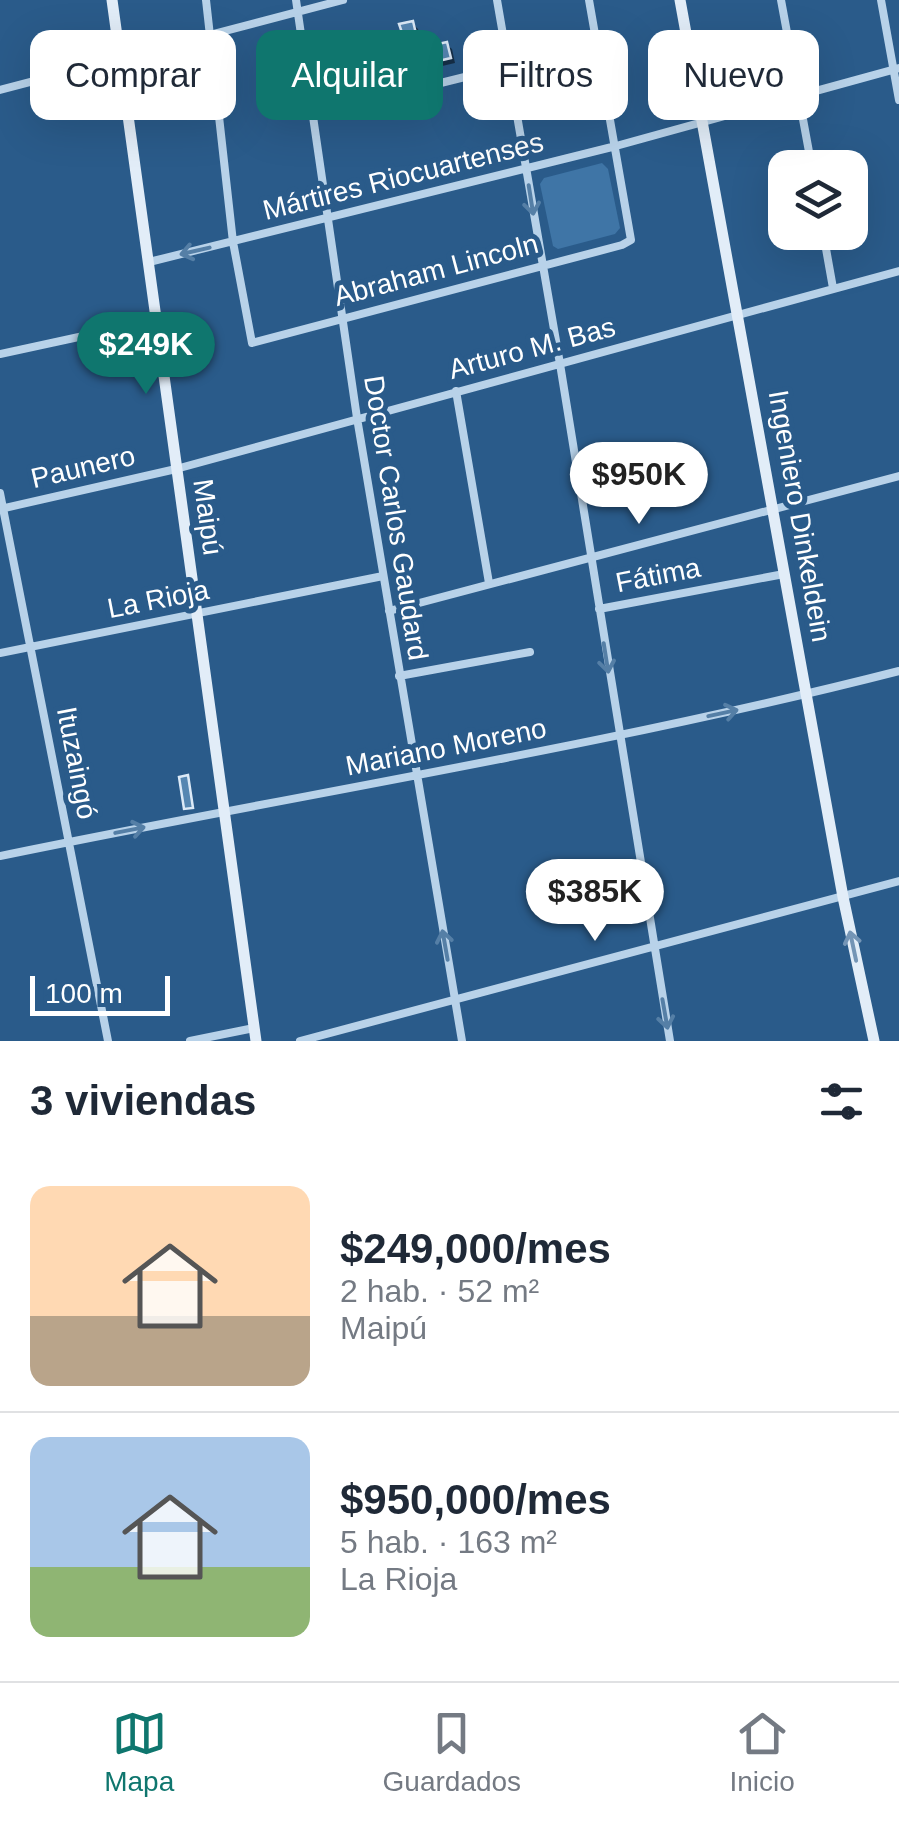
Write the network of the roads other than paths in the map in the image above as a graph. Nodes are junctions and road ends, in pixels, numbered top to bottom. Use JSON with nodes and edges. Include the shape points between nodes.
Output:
{"nodes":[{"id":1,"x":112,"y":0,"type":"edge"},
{"id":2,"x":206,"y":0,"type":"edge"},
{"id":3,"x":296,"y":0,"type":"edge"},
{"id":4,"x":343,"y":0,"type":"edge"},
{"id":5,"x":497,"y":0,"type":"edge"},
{"id":6,"x":588,"y":0,"type":"edge"},
{"id":7,"x":680,"y":0,"type":"edge"},
{"id":8,"x":781,"y":0,"type":"edge"},
{"id":9,"x":881,"y":0,"type":"edge"},
{"id":10,"x":298,"y":12,"type":"junction"},
{"id":11,"x":116,"y":30,"type":"edge"},
{"id":12,"x":210,"y":30,"type":"edge"},
{"id":13,"x":230,"y":30,"type":"edge"},
{"id":14,"x":300,"y":30,"type":"edge"},
{"id":15,"x":502,"y":30,"type":"edge"},
{"id":16,"x":787,"y":30,"type":"edge"},
{"id":17,"x":896,"y":69,"type":"edge"},
{"id":18,"x":30,"y":82,"type":"edge"},
{"id":19,"x":819,"y":89,"type":"edge"},
{"id":20,"x":0,"y":90,"type":"edge"},
{"id":21,"x":899,"y":100,"type":"edge"},
{"id":22,"x":129,"y":120,"type":"edge"},
{"id":23,"x":220,"y":120,"type":"edge"},
{"id":24,"x":313,"y":120,"type":"edge"},
{"id":25,"x":518,"y":120,"type":"edge"},
{"id":26,"x":711,"y":120,"type":"edge"},
{"id":27,"x":804,"y":120,"type":"edge"},
{"id":28,"x":704,"y":122,"type":"junction"},
{"id":29,"x":616,"y":146,"type":"junction"},
{"id":30,"x":809,"y":150,"type":"edge"},
{"id":31,"x":526,"y":168,"type":"junction"},
{"id":32,"x":326,"y":219,"type":"junction"},
{"id":33,"x":233,"y":242,"type":"junction"},
{"id":34,"x":826,"y":250,"type":"edge"},
{"id":35,"x":148,"y":262,"type":"junction"},
{"id":36,"x":542,"y":266,"type":"junction"},
{"id":37,"x":899,"y":271,"type":"edge"},
{"id":38,"x":832,"y":288,"type":"junction"},
{"id":39,"x":739,"y":315,"type":"junction"},
{"id":40,"x":342,"y":318,"type":"junction"},
{"id":41,"x":157,"y":320,"type":"junction"},
{"id":42,"x":0,"y":354,"type":"edge"},
{"id":43,"x":560,"y":364,"type":"junction"},
{"id":44,"x":456,"y":392,"type":"junction"},
{"id":45,"x":357,"y":418,"type":"junction"},
{"id":46,"x":176,"y":468,"type":"junction"},
{"id":47,"x":899,"y":476,"type":"edge"},
{"id":48,"x":0,"y":493,"type":"edge"},
{"id":49,"x":2,"y":509,"type":"edge"},
{"id":50,"x":772,"y":510,"type":"junction"},
{"id":51,"x":590,"y":560,"type":"junction"},
{"id":52,"x":784,"y":574,"type":"junction"},
{"id":53,"x":383,"y":576,"type":"junction"},
{"id":54,"x":489,"y":583,"type":"junction"},
{"id":55,"x":599,"y":610,"type":"junction"},
{"id":56,"x":389,"y":611,"type":"junction"},
{"id":57,"x":196,"y":614,"type":"junction"},
{"id":58,"x":32,"y":647,"type":"junction"},
{"id":59,"x":530,"y":652,"type":"dead end"},
{"id":60,"x":0,"y":654,"type":"edge"},
{"id":61,"x":899,"y":671,"type":"edge"},
{"id":62,"x":400,"y":676,"type":"junction"},
{"id":63,"x":808,"y":694,"type":"junction"},
{"id":64,"x":618,"y":736,"type":"junction"},
{"id":65,"x":417,"y":777,"type":"junction"},
{"id":66,"x":227,"y":810,"type":"junction"},
{"id":67,"x":69,"y":842,"type":"junction"},
{"id":68,"x":0,"y":856,"type":"edge"},
{"id":69,"x":899,"y":882,"type":"edge"},
{"id":70,"x":843,"y":897,"type":"junction"},
{"id":71,"x":654,"y":947,"type":"junction"},
{"id":72,"x":455,"y":1000,"type":"junction"},
{"id":73,"x":255,"y":1035,"type":"edge"},
{"id":74,"x":108,"y":1041,"type":"edge"},
{"id":75,"x":190,"y":1041,"type":"edge"},
{"id":76,"x":300,"y":1041,"type":"edge"},
{"id":77,"x":462,"y":1041,"type":"edge"},
{"id":78,"x":670,"y":1041,"type":"edge"},
{"id":79,"x":874,"y":1041,"type":"edge"}],
"edges":[{"from":1,"to":11,"type":"main road","name":"Maipú"},
{"from":2,"to":12,"type":"street"},
{"from":3,"to":10,"type":"street","name":"Doctor Carlos Gaudard"},
{"from":4,"to":10,"type":"street"},
{"from":5,"to":15,"type":"street"},
{"from":6,"to":29,"type":"street"},
{"from":7,"to":28,"type":"main road","name":"Ingeniero Dinkeldein"},
{"from":8,"to":16,"type":"street"},
{"from":9,"to":17,"type":"street"},
{"from":10,"to":13,"type":"street"},
{"from":10,"to":14,"type":"street","name":"Doctor Carlos Gaudard"},
{"from":17,"to":19,"type":"street","name":"Mártires Riocuartenses"},
{"from":17,"to":21,"type":"street"},
{"from":18,"to":20,"type":"street"},
{"from":22,"to":35,"type":"main road","name":"Maipú"},
{"from":23,"to":33,"type":"street"},
{"from":24,"to":32,"type":"street","name":"Doctor Carlos Gaudard"},
{"from":25,"to":31,"type":"street"},
{"from":26,"to":28,"type":"street","name":"Mártires Riocuartenses"},
{"from":27,"to":30,"type":"street"},
{"from":28,"to":29,"type":"street","name":"Mártires Riocuartenses"},
{"from":28,"to":39,"type":"main road","name":"Ingeniero Dinkeldein"},
{"from":29,"to":31,"type":"street","name":"Mártires Riocuartenses"},
{"from":29,"to":36,"type":"street","name":"Abraham Lincoln","via":[[630,240]]},
{"from":31,"to":32,"type":"street","name":"Mártires Riocuartenses"},
{"from":31,"to":36,"type":"street","one_way":true},
{"from":32,"to":33,"type":"street","name":"Mártires Riocuartenses"},
{"from":32,"to":40,"type":"street","name":"Doctor Carlos Gaudard"},
{"from":33,"to":35,"type":"street","name":"Mártires Riocuartenses","one_way":true},
{"from":33,"to":40,"type":"street","name":"Abraham Lincoln","via":[[252,343]]},
{"from":34,"to":38,"type":"street"},
{"from":35,"to":41,"type":"main road","name":"Maipú"},
{"from":36,"to":40,"type":"street","name":"Abraham Lincoln"},
{"from":36,"to":43,"type":"street"},
{"from":37,"to":38,"type":"street","name":"Arturo M. Bas"},
{"from":38,"to":39,"type":"street","name":"Arturo M. Bas"},
{"from":39,"to":43,"type":"street","name":"Arturo M. Bas"},
{"from":39,"to":50,"type":"main road","name":"Ingeniero Dinkeldein"},
{"from":40,"to":45,"type":"street","name":"Doctor Carlos Gaudard"},
{"from":41,"to":42,"type":"street"},
{"from":41,"to":46,"type":"main road","name":"Maipú"},
{"from":43,"to":44,"type":"street","name":"Arturo M. Bas"},
{"from":43,"to":51,"type":"street"},
{"from":44,"to":45,"type":"street","name":"Arturo M. Bas"},
{"from":44,"to":54,"type":"street"},
{"from":45,"to":46,"type":"street","name":"Arturo M. Bas"},
{"from":45,"to":53,"type":"street","name":"Doctor Carlos Gaudard"},
{"from":46,"to":49,"type":"street","name":"Paunero"},
{"from":46,"to":57,"type":"main road","name":"Maipú"},
{"from":47,"to":50,"type":"street"},
{"from":48,"to":49,"type":"street","name":"Ituzaingó"},
{"from":49,"to":58,"type":"street","name":"Ituzaingó"},
{"from":50,"to":51,"type":"street"},
{"from":50,"to":52,"type":"main road","name":"Ingeniero Dinkeldein"},
{"from":51,"to":54,"type":"street"},
{"from":51,"to":55,"type":"street"},
{"from":52,"to":55,"type":"street","name":"Fátima"},
{"from":52,"to":63,"type":"main road","name":"Ingeniero Dinkeldein"},
{"from":53,"to":56,"type":"street","name":"Doctor Carlos Gaudard"},
{"from":53,"to":57,"type":"street","name":"La Rioja"},
{"from":54,"to":56,"type":"street"},
{"from":55,"to":64,"type":"street","one_way":true},
{"from":56,"to":62,"type":"street","name":"Doctor Carlos Gaudard"},
{"from":57,"to":58,"type":"street","name":"La Rioja"},
{"from":57,"to":66,"type":"main road","name":"Maipú"},
{"from":58,"to":60,"type":"street","name":"La Rioja"},
{"from":58,"to":67,"type":"street","name":"Ituzaingó"},
{"from":59,"to":62,"type":"street"},
{"from":61,"to":63,"type":"street","name":"Mariano Moreno"},
{"from":62,"to":65,"type":"street","name":"Doctor Carlos Gaudard"},
{"from":64,"to":63,"type":"street","name":"Mariano Moreno","one_way":true},
{"from":63,"to":70,"type":"main road","name":"Ingeniero Dinkeldein"},
{"from":64,"to":65,"type":"street","name":"Mariano Moreno"},
{"from":64,"to":71,"type":"street"},
{"from":65,"to":66,"type":"street","name":"Mariano Moreno"},
{"from":72,"to":65,"type":"street","name":"Doctor Carlos Gaudard","one_way":true},
{"from":67,"to":66,"type":"street","name":"Mariano Moreno","one_way":true},
{"from":66,"to":73,"type":"main road","name":"Maipú"},
{"from":67,"to":68,"type":"street","name":"Mariano Moreno"},
{"from":67,"to":74,"type":"street","name":"Ituzaingó"},
{"from":69,"to":70,"type":"street"},
{"from":70,"to":71,"type":"street"},
{"from":79,"to":70,"type":"main road","name":"Ingeniero Dinkeldein","one_way":true},
{"from":71,"to":72,"type":"street"},
{"from":71,"to":78,"type":"street","one_way":true},
{"from":72,"to":76,"type":"street"},
{"from":72,"to":77,"type":"street","name":"Doctor Carlos Gaudard"},
{"from":73,"to":75,"type":"street"}]}
